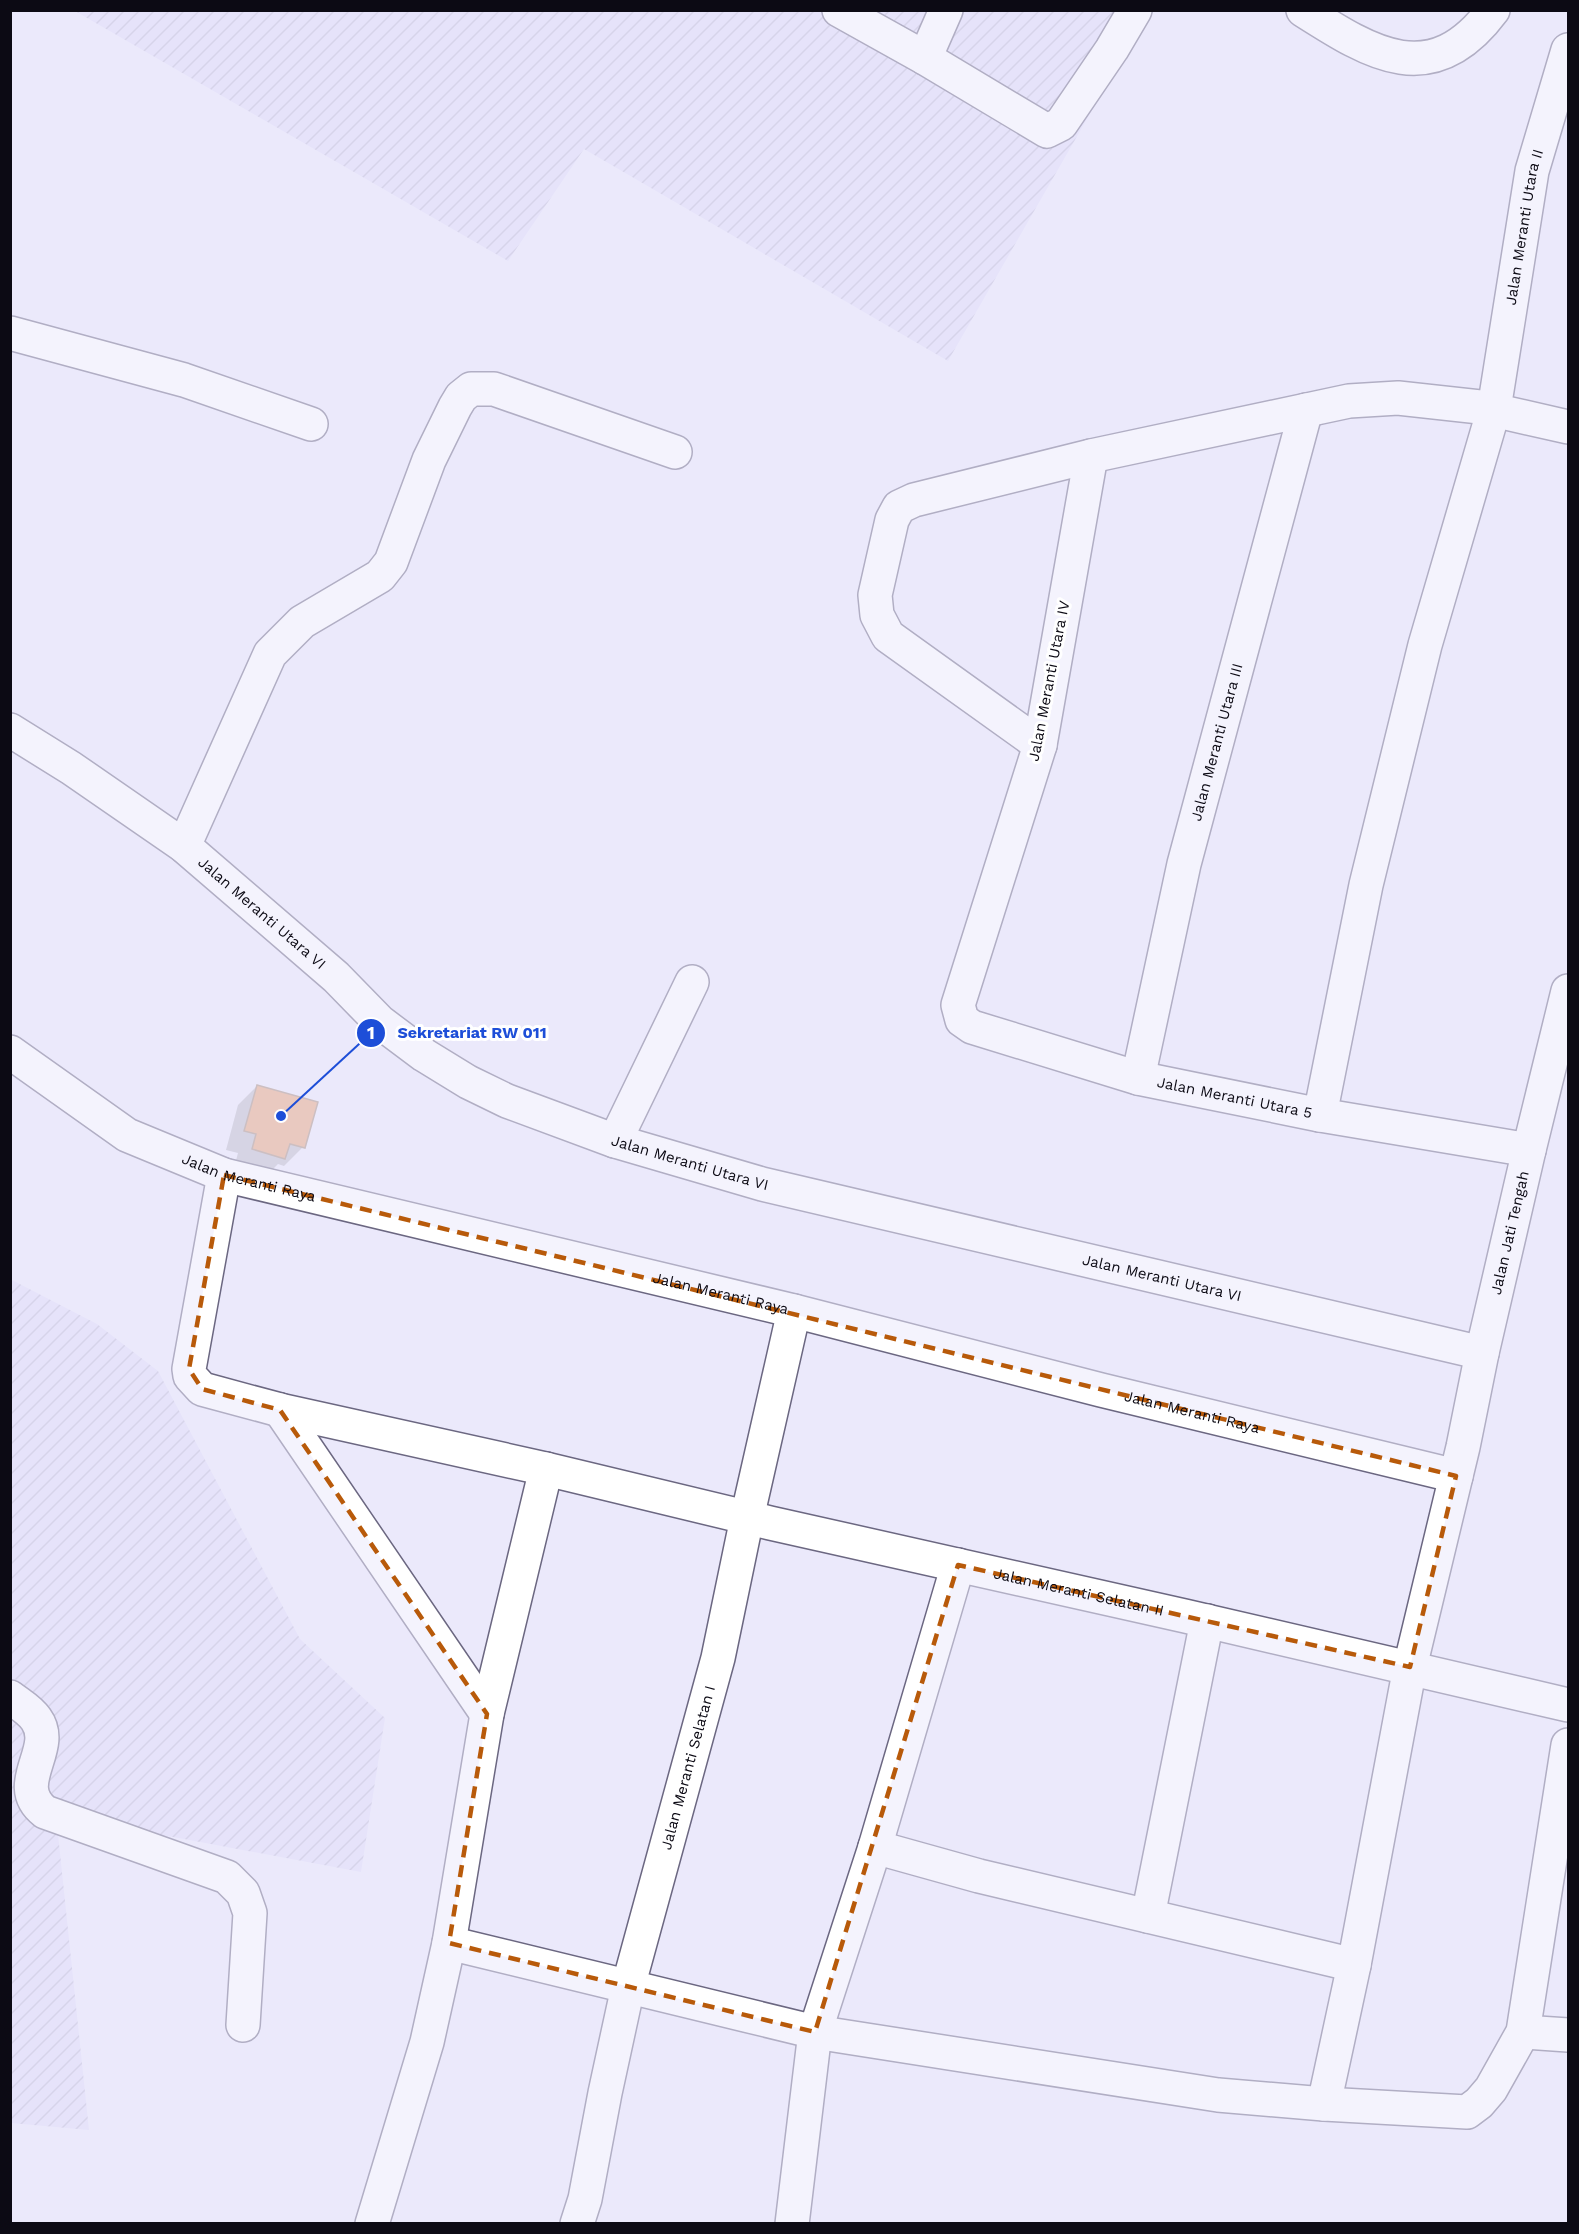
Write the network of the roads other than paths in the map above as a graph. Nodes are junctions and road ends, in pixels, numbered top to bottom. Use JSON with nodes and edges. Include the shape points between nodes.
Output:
{"nodes":[{"id":1,"x":839,"y":10,"type":"edge"},
{"id":2,"x":946,"y":10,"type":"edge"},
{"id":3,"x":1135,"y":10,"type":"edge"},
{"id":4,"x":1303,"y":10,"type":"edge"},
{"id":5,"x":1493,"y":10,"type":"edge"},
{"id":6,"x":1569,"y":50,"type":"edge"},
{"id":7,"x":925,"y":57,"type":"junction"},
{"id":8,"x":10,"y":333,"type":"edge"},
{"id":9,"x":1494,"y":409,"type":"junction"},
{"id":10,"x":1306,"y":410,"type":"junction"},
{"id":11,"x":311,"y":424,"type":"dead end"},
{"id":12,"x":1569,"y":427,"type":"edge"},
{"id":13,"x":675,"y":452,"type":"dead end"},
{"id":14,"x":1091,"y":456,"type":"junction"},
{"id":15,"x":10,"y":730,"type":"edge"},
{"id":16,"x":1040,"y":744,"type":"junction"},
{"id":17,"x":184,"y":846,"type":"junction"},
{"id":18,"x":692,"y":982,"type":"dead end"},
{"id":19,"x":1569,"y":991,"type":"edge"},
{"id":20,"x":958,"y":1005,"type":"joint"},
{"id":21,"x":10,"y":1052,"type":"edge"},
{"id":22,"x":1138,"y":1078,"type":"junction"},
{"id":23,"x":1320,"y":1115,"type":"junction"},
{"id":24,"x":615,"y":1141,"type":"junction"},
{"id":25,"x":1529,"y":1150,"type":"junction"},
{"id":26,"x":224,"y":1175,"type":"junction"},
{"id":27,"x":794,"y":1311,"type":"junction"},
{"id":28,"x":1482,"y":1353,"type":"junction"},
{"id":29,"x":280,"y":1410,"type":"junction"},
{"id":30,"x":1460,"y":1461,"type":"junction"},
{"id":31,"x":546,"y":1469,"type":"junction"},
{"id":32,"x":747,"y":1518,"type":"junction"},
{"id":33,"x":958,"y":1565,"type":"junction"},
{"id":34,"x":1207,"y":1621,"type":"junction"},
{"id":35,"x":1410,"y":1667,"type":"junction"},
{"id":36,"x":10,"y":1697,"type":"edge"},
{"id":37,"x":1569,"y":1706,"type":"edge"},
{"id":38,"x":488,"y":1714,"type":"junction"},
{"id":39,"x":1569,"y":1744,"type":"edge"},
{"id":40,"x":875,"y":1847,"type":"junction"},
{"id":41,"x":1148,"y":1916,"type":"junction"},
{"id":42,"x":449,"y":1943,"type":"junction"},
{"id":43,"x":1354,"y":1965,"type":"junction"},
{"id":44,"x":628,"y":1988,"type":"junction"},
{"id":45,"x":243,"y":2025,"type":"dead end"},
{"id":46,"x":815,"y":2032,"type":"junction"},
{"id":47,"x":1523,"y":2032,"type":"junction"},
{"id":48,"x":1569,"y":2035,"type":"edge"},
{"id":49,"x":1324,"y":2104,"type":"junction"},
{"id":50,"x":372,"y":2223,"type":"edge"},
{"id":51,"x":578,"y":2223,"type":"edge"},
{"id":52,"x":792,"y":2223,"type":"edge"}],
"edges":[{"from":1,"to":7,"type":"street"},
{"from":2,"to":7,"type":"street"},
{"from":3,"to":7,"type":"street","via":[[1061,124],[1047,131]]},
{"from":4,"to":5,"type":"street","via":[[1352,42],[1403,59],[1451,50],[1467,40]]},
{"from":6,"to":9,"type":"street","name":"Jalan Meranti Utara II","via":[[1532,171]]},
{"from":8,"to":11,"type":"street","via":[[184,380]]},
{"from":9,"to":10,"type":"street","via":[[1398,398],[1349,401]]},
{"from":9,"to":12,"type":"street"},
{"from":9,"to":23,"type":"street","name":"Jalan Meranti Utara II","via":[[1422,657],[1366,885]]},
{"from":10,"to":14,"type":"street"},
{"from":10,"to":22,"type":"street","name":"Jalan Meranti Utara III","via":[[1184,864]]},
{"from":13,"to":17,"type":"street","via":[[494,389],[471,389],[461,397],[429,460],[392,562],[380,576],[302,622],[270,654]]},
{"from":14,"to":16,"type":"street","name":"Jalan Meranti Utara IV"},
{"from":14,"to":16,"type":"street","via":[[899,507],[892,520],[875,595],[877,615],[888,636]]},
{"from":15,"to":17,"type":"street","name":"Jalan Meranti Utara VI"},
{"from":16,"to":20,"type":"street","name":"Jalan Meranti Utara IV"},
{"from":17,"to":24,"type":"street","name":"Jalan Meranti Utara VI","via":[[336,977],[380,1022],[424,1055],[468,1083],[507,1101]]},
{"from":18,"to":24,"type":"street"},
{"from":19,"to":25,"type":"street","name":"Jalan Jati Tengah"},
{"from":20,"to":22,"type":"street","name":"Jalan Meranti Utara 5","via":[[962,1020],[972,1027]]},
{"from":21,"to":26,"type":"street","name":"Jalan Meranti Raya","via":[[127,1135]]},
{"from":22,"to":23,"type":"street","name":"Jalan Meranti Utara 5"},
{"from":23,"to":25,"type":"street","name":"Jalan Meranti Utara 5"},
{"from":24,"to":28,"type":"street","name":"Jalan Meranti Utara VI","via":[[762,1184]]},
{"from":25,"to":28,"type":"street","name":"Jalan Jati Tengah"},
{"from":26,"to":27,"type":"street","name":"Jalan Meranti Raya"},
{"from":26,"to":29,"type":"street","name":"Jalan Meranti Selatan II","via":[[190,1376],[202,1389]]},
{"from":27,"to":30,"type":"street","name":"Jalan Meranti Raya","via":[[1101,1390]]},
{"from":27,"to":32,"type":"street","name":"Jalan Meranti Selatan I"},
{"from":28,"to":30,"type":"street","name":"Jalan Jati Tengah"},
{"from":29,"to":31,"type":"street","name":"Jalan Meranti Selatan II"},
{"from":29,"to":38,"type":"street"},
{"from":30,"to":35,"type":"street","name":"Jalan Jati Tengah"},
{"from":31,"to":32,"type":"street","name":"Jalan Meranti Selatan II"},
{"from":31,"to":38,"type":"street"},
{"from":32,"to":33,"type":"street","name":"Jalan Meranti Selatan II"},
{"from":32,"to":44,"type":"street","name":"Jalan Meranti Selatan I","via":[[718,1658]]},
{"from":33,"to":34,"type":"street","name":"Jalan Meranti Selatan II"},
{"from":33,"to":40,"type":"street"},
{"from":34,"to":35,"type":"street","name":"Jalan Meranti Selatan II"},
{"from":34,"to":41,"type":"street"},
{"from":35,"to":37,"type":"street","name":"Jalan Meranti Selatan II"},
{"from":35,"to":43,"type":"street","name":"Jalan Jati Tengah"},
{"from":36,"to":45,"type":"street","via":[[32,1714],[42,1730],[31,1785],[36,1805],[45,1812],[227,1877],[243,1893],[250,1913]]},
{"from":38,"to":42,"type":"street"},
{"from":39,"to":47,"type":"street"},
{"from":40,"to":41,"type":"street"},
{"from":40,"to":46,"type":"street"},
{"from":41,"to":43,"type":"street"},
{"from":42,"to":44,"type":"street"},
{"from":42,"to":50,"type":"street","via":[[427,2042]]},
{"from":43,"to":49,"type":"street","name":"Jalan Jati Tengah"},
{"from":44,"to":46,"type":"street"},
{"from":44,"to":51,"type":"street","name":"Jalan Meranti Selatan I"},
{"from":46,"to":49,"type":"street","via":[[1218,2095]]},
{"from":46,"to":52,"type":"street"},
{"from":47,"to":48,"type":"street"},
{"from":47,"to":49,"type":"street","via":[[1491,2089],[1467,2112]]}]}
